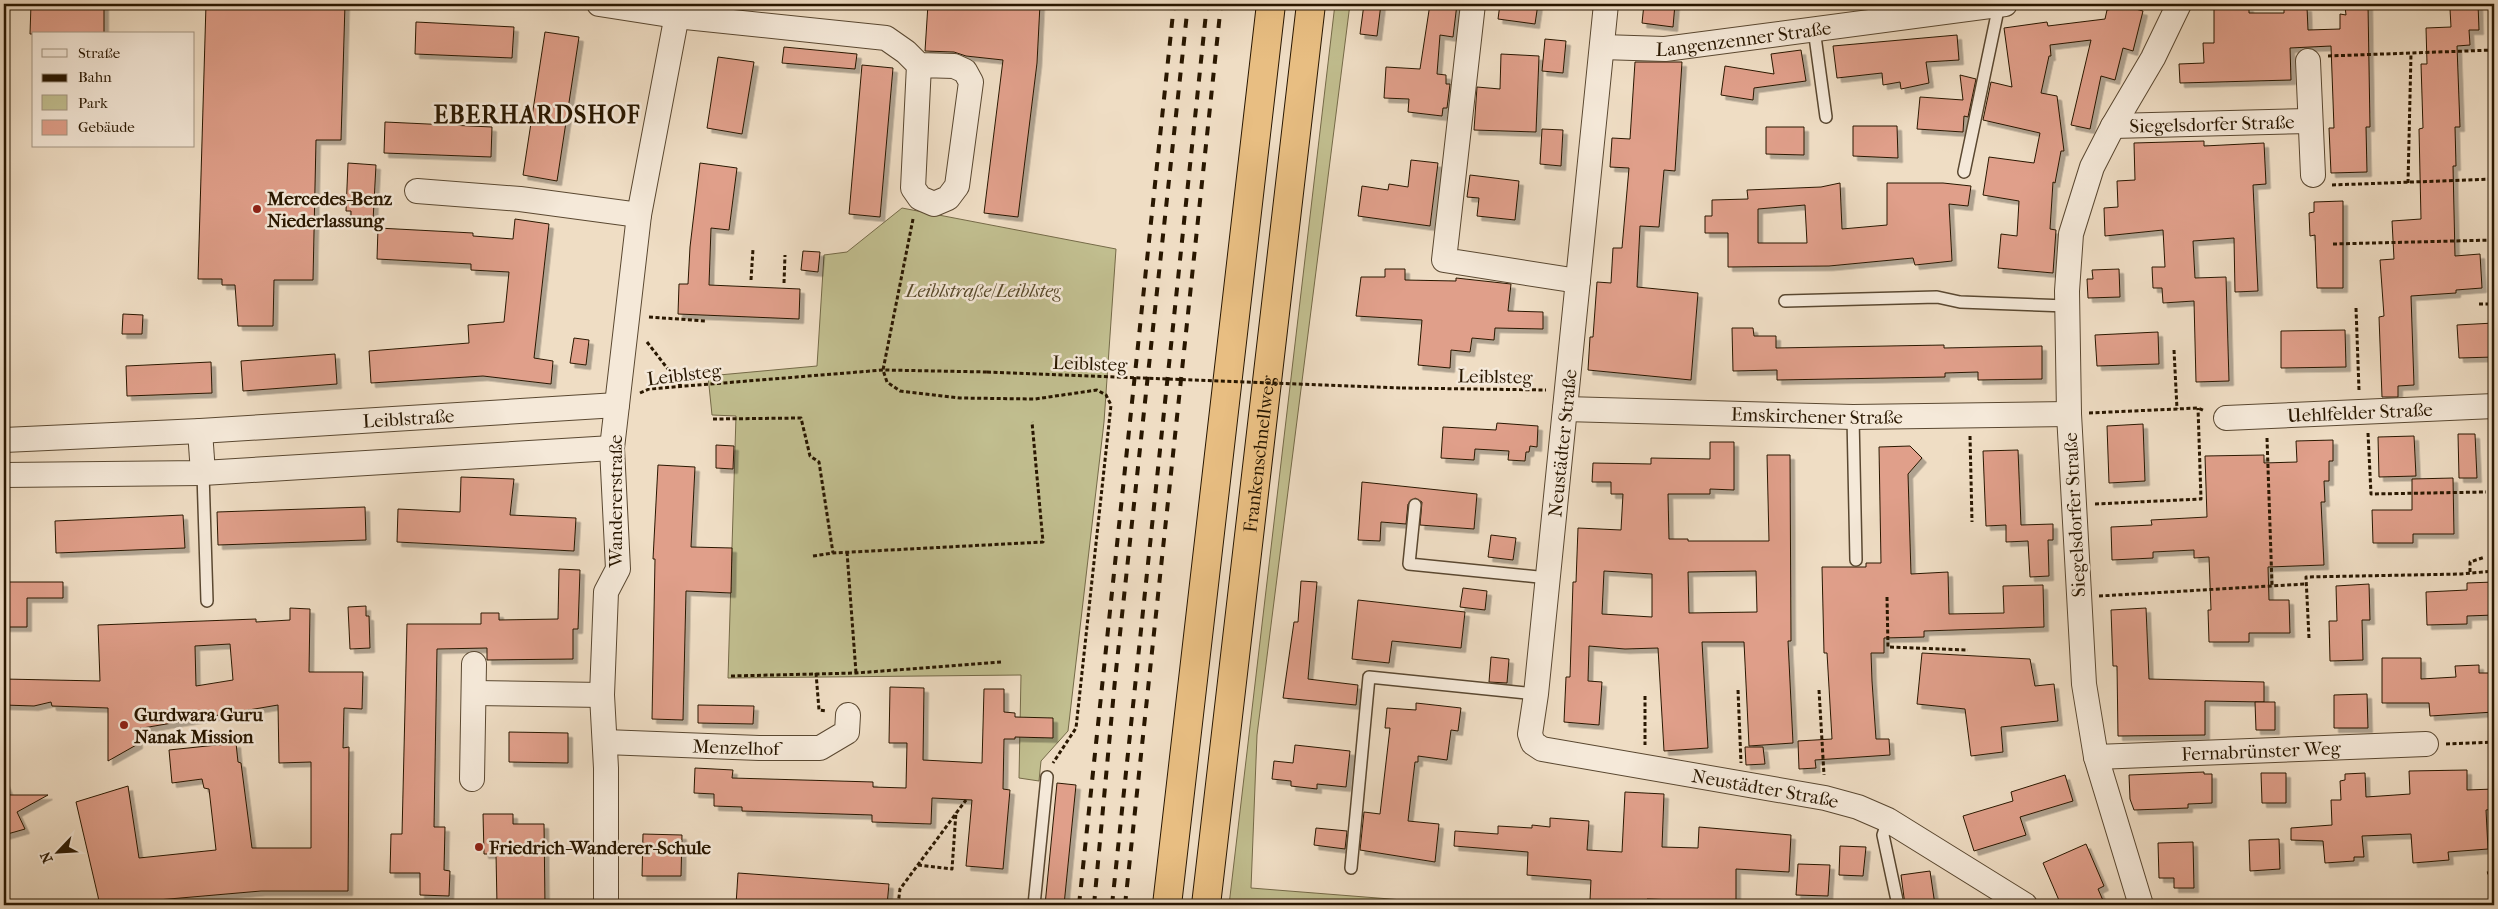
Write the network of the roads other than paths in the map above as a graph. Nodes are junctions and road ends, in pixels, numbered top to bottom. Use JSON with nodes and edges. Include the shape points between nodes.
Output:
{"nodes":[{"id":1,"x":599,"y":4,"type":"edge"},
{"id":2,"x":1271,"y":4,"type":"edge"},
{"id":3,"x":1311,"y":4,"type":"edge"},
{"id":4,"x":1472,"y":4,"type":"edge"},
{"id":5,"x":1606,"y":4,"type":"edge"},
{"id":6,"x":2002,"y":4,"type":"edge"},
{"id":7,"x":2179,"y":4,"type":"edge"},
{"id":8,"x":677,"y":10,"type":"edge"},
{"id":9,"x":1814,"y":29,"type":"junction"},
{"id":10,"x":1602,"y":47,"type":"junction"},
{"id":11,"x":2308,"y":61,"type":"road end"},
{"id":12,"x":919,"y":65,"type":"junction"},
{"id":13,"x":1826,"y":118,"type":"dead end"},
{"id":14,"x":2310,"y":122,"type":"junction"},
{"id":15,"x":2112,"y":126,"type":"junction"},
{"id":16,"x":1964,"y":172,"type":"dead end"},
{"id":17,"x":2313,"y":175,"type":"road end"},
{"id":18,"x":417,"y":191,"type":"dead end"},
{"id":19,"x":639,"y":215,"type":"junction"},
{"id":20,"x":1578,"y":281,"type":"junction"},
{"id":21,"x":1784,"y":301,"type":"dead end"},
{"id":22,"x":2067,"y":306,"type":"junction"},
{"id":23,"x":1566,"y":400,"type":"junction"},
{"id":24,"x":617,"y":405,"type":"junction"},
{"id":25,"x":2494,"y":406,"type":"edge"},
{"id":26,"x":2068,"y":414,"type":"junction"},
{"id":27,"x":1853,"y":418,"type":"junction"},
{"id":28,"x":2226,"y":418,"type":"road end"},
{"id":29,"x":200,"y":431,"type":"junction"},
{"id":30,"x":4,"y":440,"type":"edge"},
{"id":31,"x":612,"y":448,"type":"junction"},
{"id":32,"x":203,"y":473,"type":"junction"},
{"id":33,"x":4,"y":475,"type":"edge"},
{"id":34,"x":1416,"y":505,"type":"dead end"},
{"id":35,"x":1856,"y":560,"type":"dead end"},
{"id":36,"x":1548,"y":578,"type":"junction"},
{"id":37,"x":207,"y":601,"type":"dead end"},
{"id":38,"x":474,"y":664,"type":"dead end"},
{"id":39,"x":474,"y":693,"type":"junction"},
{"id":40,"x":1536,"y":694,"type":"junction"},
{"id":41,"x":602,"y":695,"type":"junction"},
{"id":42,"x":848,"y":716,"type":"road end"},
{"id":43,"x":605,"y":742,"type":"junction"},
{"id":44,"x":2426,"y":744,"type":"road end"},
{"id":45,"x":2096,"y":757,"type":"junction"},
{"id":46,"x":1047,"y":777,"type":"road end"},
{"id":47,"x":472,"y":779,"type":"dead end"},
{"id":48,"x":1888,"y":820,"type":"junction"},
{"id":49,"x":1351,"y":868,"type":"dead end"},
{"id":50,"x":606,"y":905,"type":"edge"},
{"id":51,"x":1034,"y":905,"type":"edge"},
{"id":52,"x":1167,"y":905,"type":"edge"},
{"id":53,"x":1206,"y":905,"type":"edge"},
{"id":54,"x":1898,"y":905,"type":"edge"},
{"id":55,"x":2025,"y":905,"type":"edge"},
{"id":56,"x":2141,"y":905,"type":"edge"}],
"edges":[{"from":1,"to":8,"type":"street"},
{"from":2,"to":52,"type":"highway","name":"Frankenschnellweg"},
{"from":3,"to":53,"type":"highway","name":"Frankenschnellweg"},
{"from":4,"to":20,"type":"street","via":[[1444,260]]},
{"from":5,"to":10,"type":"street","name":"Neustädter Straße"},
{"from":6,"to":9,"type":"street","name":"Langenzenner Straße"},
{"from":6,"to":16,"type":"lane"},
{"from":7,"to":15,"type":"street","name":"Siegelsdorfer Straße","via":[[2153,58]]},
{"from":8,"to":12,"type":"street","via":[[886,38]]},
{"from":8,"to":19,"type":"street","name":"Wandererstraße"},
{"from":9,"to":10,"type":"street","name":"Langenzenner Straße","via":[[1665,49]]},
{"from":9,"to":13,"type":"lane"},
{"from":10,"to":20,"type":"street","name":"Neustädter Straße"},
{"from":11,"to":14,"type":"street","name":"Siegelsdorfer Straße"},
{"from":12,"to":12,"type":"street","via":[[913,188],[920,198],[934,204],[948,198],[957,186],[971,82],[965,71],[954,66]]},
{"from":14,"to":15,"type":"street","name":"Siegelsdorfer Straße"},
{"from":14,"to":17,"type":"street","name":"Siegelsdorfer Straße"},
{"from":15,"to":22,"type":"street","name":"Siegelsdorfer Straße","via":[[2092,167],[2071,234]]},
{"from":18,"to":19,"type":"street","via":[[520,199]]},
{"from":19,"to":24,"type":"street","name":"Wandererstraße"},
{"from":20,"to":23,"type":"street","name":"Neustädter Straße"},
{"from":21,"to":22,"type":"lane","via":[[1937,297],[1960,302]]},
{"from":22,"to":26,"type":"street","name":"Siegelsdorfer Straße"},
{"from":23,"to":27,"type":"street","name":"Emskirchener Straße"},
{"from":23,"to":36,"type":"street","name":"Neustädter Straße"},
{"from":24,"to":29,"type":"street","name":"Leiblstraße"},
{"from":24,"to":31,"type":"street","name":"Wandererstraße"},
{"from":25,"to":28,"type":"street","name":"Uehlfelder Straße"},
{"from":26,"to":27,"type":"street","name":"Emskirchener Straße"},
{"from":26,"to":45,"type":"street","name":"Siegelsdorfer Straße","via":[[2084,684]]},
{"from":27,"to":35,"type":"lane"},
{"from":29,"to":30,"type":"street","name":"Leiblstraße"},
{"from":29,"to":32,"type":"street"},
{"from":31,"to":32,"type":"street"},
{"from":31,"to":41,"type":"street","name":"Wandererstraße","via":[[618,569],[606,592]]},
{"from":32,"to":33,"type":"street"},
{"from":32,"to":37,"type":"lane"},
{"from":34,"to":36,"type":"lane","via":[[1410,564]]},
{"from":36,"to":40,"type":"street","name":"Neustädter Straße"},
{"from":38,"to":39,"type":"street"},
{"from":39,"to":41,"type":"street"},
{"from":39,"to":47,"type":"street"},
{"from":40,"to":48,"type":"street","name":"Neustädter Straße","via":[[1530,734],[1533,743],[1542,749],[1825,798]]},
{"from":40,"to":49,"type":"lane","via":[[1369,677]]},
{"from":41,"to":43,"type":"street","name":"Wandererstraße"},
{"from":42,"to":43,"type":"street","name":"Menzelhof","via":[[847,732],[820,748]]},
{"from":43,"to":50,"type":"street","name":"Wandererstraße"},
{"from":44,"to":45,"type":"street","name":"Fernabrünster Weg"},
{"from":45,"to":56,"type":"street","name":"Siegelsdorfer Straße"},
{"from":46,"to":51,"type":"lane"},
{"from":48,"to":54,"type":"lane","via":[[1882,835]]},
{"from":48,"to":55,"type":"street","name":"Neustädter Straße"}]}
